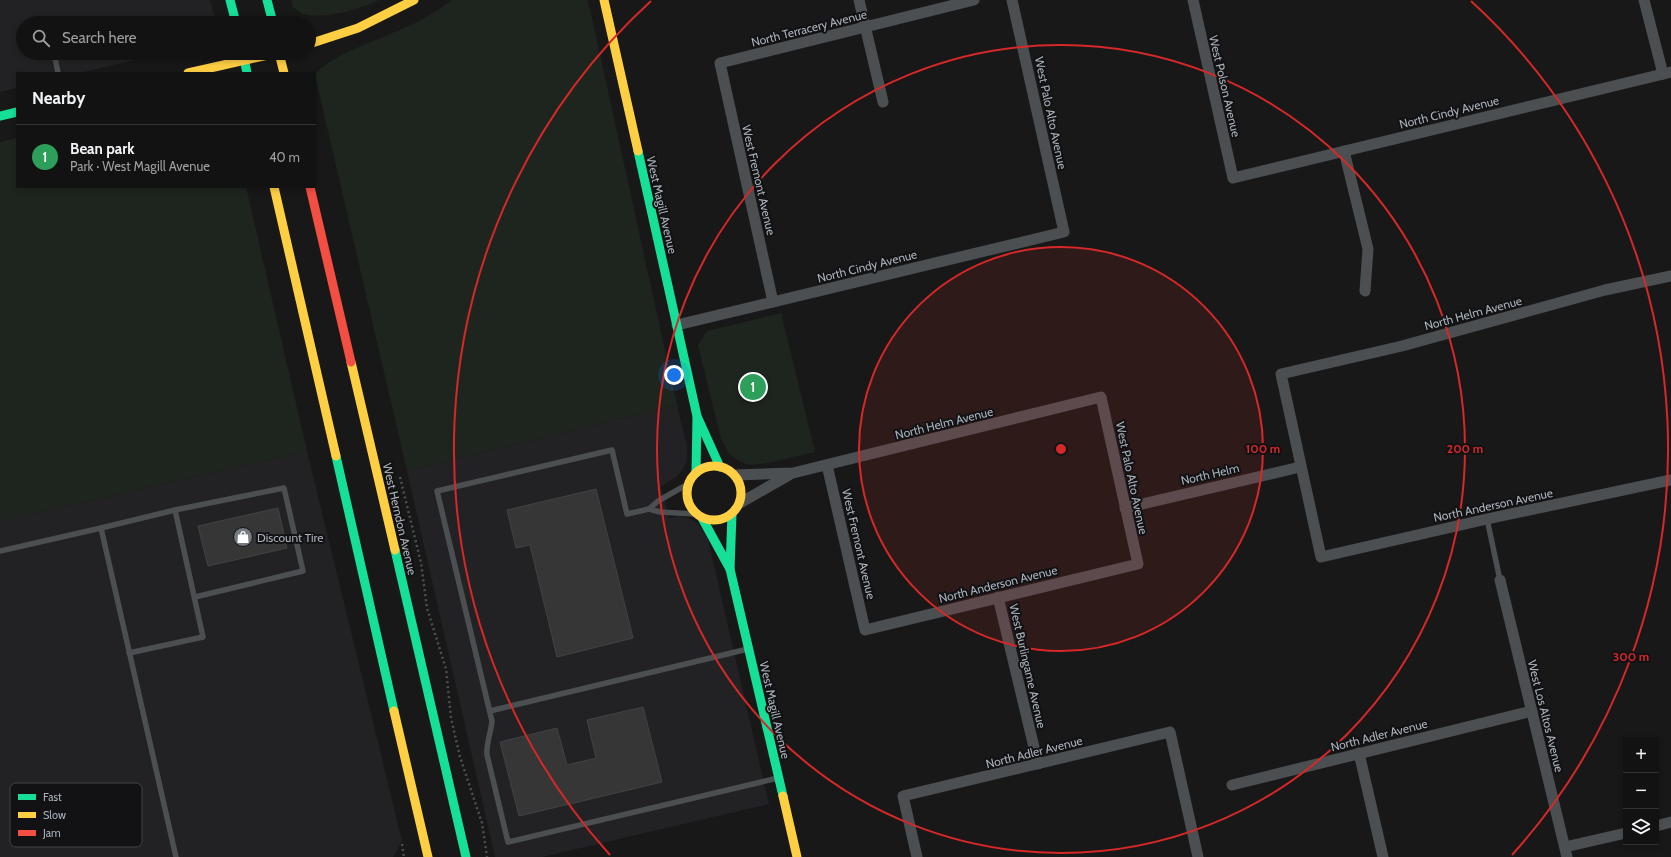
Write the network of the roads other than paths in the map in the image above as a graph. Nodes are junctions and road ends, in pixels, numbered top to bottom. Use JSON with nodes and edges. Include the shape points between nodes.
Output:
{"nodes":[{"id":1,"x":230,"y":0,"type":"edge"},
{"id":2,"x":267,"y":0,"type":"edge"},
{"id":3,"x":414,"y":0,"type":"edge"},
{"id":4,"x":604,"y":0,"type":"edge"},
{"id":5,"x":859,"y":0,"type":"edge"},
{"id":6,"x":974,"y":0,"type":"edge"},
{"id":7,"x":1012,"y":0,"type":"edge"},
{"id":8,"x":1193,"y":0,"type":"edge"},
{"id":9,"x":1644,"y":0,"type":"edge"},
{"id":10,"x":234,"y":16,"type":"edge"},
{"id":11,"x":270,"y":16,"type":"edge"},
{"id":12,"x":865,"y":27,"type":"junction"},
{"id":13,"x":316,"y":42,"type":"edge"},
{"id":14,"x":55,"y":60,"type":"edge"},
{"id":15,"x":233,"y":60,"type":"edge"},
{"id":16,"x":244,"y":60,"type":"edge"},
{"id":17,"x":280,"y":60,"type":"edge"},
{"id":18,"x":720,"y":63,"type":"joint"},
{"id":19,"x":58,"y":72,"type":"edge"},
{"id":20,"x":191,"y":72,"type":"edge"},
{"id":21,"x":247,"y":72,"type":"edge"},
{"id":22,"x":284,"y":72,"type":"edge"},
{"id":23,"x":1667,"y":73,"type":"edge"},
{"id":24,"x":883,"y":102,"type":"dead end"},
{"id":25,"x":16,"y":112,"type":"edge"},
{"id":26,"x":0,"y":116,"type":"edge"},
{"id":27,"x":1344,"y":151,"type":"junction"},
{"id":28,"x":1233,"y":178,"type":"joint"},
{"id":29,"x":274,"y":188,"type":"edge"},
{"id":30,"x":310,"y":188,"type":"edge"},
{"id":31,"x":1064,"y":232,"type":"joint"},
{"id":32,"x":1671,"y":276,"type":"edge"},
{"id":33,"x":1365,"y":291,"type":"dead end"},
{"id":34,"x":773,"y":302,"type":"junction"},
{"id":35,"x":677,"y":325,"type":"junction"},
{"id":36,"x":1101,"y":397,"type":"joint"},
{"id":37,"x":697,"y":416,"type":"junction"},
{"id":38,"x":827,"y":465,"type":"junction"},
{"id":39,"x":720,"y":467,"type":"junction"},
{"id":40,"x":1300,"y":467,"type":"junction"},
{"id":41,"x":696,"y":473,"type":"junction"},
{"id":42,"x":793,"y":473,"type":"junction"},
{"id":43,"x":735,"y":475,"type":"junction"},
{"id":44,"x":1671,"y":480,"type":"edge"},
{"id":45,"x":688,"y":484,"type":"junction"},
{"id":46,"x":740,"y":503,"type":"junction"},
{"id":47,"x":1125,"y":508,"type":"junction"},
{"id":48,"x":649,"y":509,"type":"junction"},
{"id":49,"x":174,"y":510,"type":"junction"},
{"id":50,"x":732,"y":514,"type":"junction"},
{"id":51,"x":699,"y":516,"type":"junction"},
{"id":52,"x":1487,"y":519,"type":"junction"},
{"id":53,"x":101,"y":528,"type":"junction"},
{"id":54,"x":0,"y":551,"type":"edge"},
{"id":55,"x":1138,"y":564,"type":"joint"},
{"id":56,"x":730,"y":569,"type":"junction"},
{"id":57,"x":1500,"y":580,"type":"joint"},
{"id":58,"x":195,"y":597,"type":"junction"},
{"id":59,"x":998,"y":597,"type":"junction"},
{"id":60,"x":865,"y":630,"type":"joint"},
{"id":61,"x":749,"y":649,"type":"junction"},
{"id":62,"x":129,"y":653,"type":"junction"},
{"id":63,"x":490,"y":711,"type":"junction"},
{"id":64,"x":1532,"y":711,"type":"junction"},
{"id":65,"x":1359,"y":753,"type":"junction"},
{"id":66,"x":1038,"y":764,"type":"junction"},
{"id":67,"x":779,"y":778,"type":"junction"},
{"id":68,"x":1232,"y":785,"type":"dead end"},
{"id":69,"x":1671,"y":822,"type":"edge"},
{"id":70,"x":1659,"y":825,"type":"edge"},
{"id":71,"x":1623,"y":834,"type":"edge"},
{"id":72,"x":1566,"y":852,"type":"edge"},
{"id":73,"x":176,"y":857,"type":"edge"},
{"id":74,"x":428,"y":857,"type":"edge"},
{"id":75,"x":466,"y":857,"type":"edge"},
{"id":76,"x":797,"y":857,"type":"edge"},
{"id":77,"x":918,"y":857,"type":"edge"},
{"id":78,"x":1198,"y":857,"type":"edge"},
{"id":79,"x":1383,"y":857,"type":"edge"}],
"edges":[{"from":1,"to":10,"type":"main road"},
{"from":2,"to":11,"type":"main road"},
{"from":3,"to":13,"type":"main road","via":[[358,28]]},
{"from":4,"to":35,"type":"main road","name":"West Magill Avenue"},
{"from":5,"to":12,"type":"street"},
{"from":6,"to":12,"type":"street","name":"North Terracery Avenue"},
{"from":7,"to":31,"type":"street","name":"West Palo Alto Avenue"},
{"from":8,"to":28,"type":"street","name":"West Polson Avenue"},
{"from":9,"to":23,"type":"street"},
{"from":12,"to":18,"type":"street","name":"North Terracery Avenue"},
{"from":12,"to":24,"type":"street"},
{"from":14,"to":19,"type":"lane"},
{"from":15,"to":20,"type":"main road"},
{"from":16,"to":21,"type":"main road"},
{"from":17,"to":22,"type":"main road"},
{"from":18,"to":34,"type":"street","name":"West Fremont Avenue"},
{"from":23,"to":27,"type":"street","name":"North Cindy Avenue"},
{"from":25,"to":26,"type":"main road"},
{"from":27,"to":28,"type":"street","name":"North Cindy Avenue"},
{"from":27,"to":33,"type":"street","via":[[1368,249]]},
{"from":29,"to":74,"type":"main road"},
{"from":30,"to":75,"type":"main road","name":"West Herndon Avenue"},
{"from":31,"to":34,"type":"street","name":"North Cindy Avenue"},
{"from":32,"to":40,"type":"street","name":"North Helm Avenue","via":[[1605,290],[1402,346],[1281,374]]},
{"from":34,"to":35,"type":"street","name":"North Cindy Avenue"},
{"from":35,"to":37,"type":"main road","name":"West Magill Avenue"},
{"from":36,"to":38,"type":"street","name":"North Helm Avenue"},
{"from":36,"to":47,"type":"street","name":"West Palo Alto Avenue"},
{"from":37,"to":39,"type":"main road","name":"West Magill Avenue"},
{"from":37,"to":41,"type":"main road","name":"West Magill Avenue"},
{"from":38,"to":42,"type":"street","name":"North Helm Avenue"},
{"from":38,"to":60,"type":"street","name":"West Fremont Avenue"},
{"from":39,"to":41,"type":"main road","via":[[707,467]]},
{"from":39,"to":43,"type":"main road"},
{"from":40,"to":47,"type":"street","name":"North Helm"},
{"from":40,"to":52,"type":"street","name":"North Anderson Avenue","via":[[1321,557]]},
{"from":41,"to":45,"type":"main road"},
{"from":42,"to":43,"type":"street","name":"North Helm Avenue"},
{"from":42,"to":46,"type":"street","name":"North Helm Avenue"},
{"from":43,"to":46,"type":"main road","via":[[741,489]]},
{"from":44,"to":52,"type":"street","name":"North Anderson Avenue"},
{"from":45,"to":48,"type":"lane"},
{"from":45,"to":51,"type":"main road","via":[[687,497]]},
{"from":46,"to":50,"type":"main road"},
{"from":47,"to":55,"type":"street","name":"West Palo Alto Avenue"},
{"from":48,"to":51,"type":"lane"},
{"from":48,"to":63,"type":"lane","via":[[627,514],[612,450],[437,491]]},
{"from":49,"to":53,"type":"lane"},
{"from":49,"to":58,"type":"lane"},
{"from":49,"to":58,"type":"lane","via":[[284,488],[302,571]]},
{"from":50,"to":51,"type":"main road","via":[[718,520]]},
{"from":50,"to":56,"type":"main road","name":"West Magill Avenue"},
{"from":51,"to":56,"type":"main road","name":"West Magill Avenue"},
{"from":52,"to":57,"type":"lane"},
{"from":53,"to":54,"type":"lane"},
{"from":53,"to":62,"type":"lane"},
{"from":55,"to":59,"type":"street","name":"North Anderson Avenue"},
{"from":56,"to":61,"type":"main road","name":"West Magill Avenue"},
{"from":57,"to":64,"type":"street","name":"West Los Altos Avenue"},
{"from":58,"to":62,"type":"lane","via":[[203,637]]},
{"from":59,"to":60,"type":"street","name":"North Anderson Avenue"},
{"from":59,"to":66,"type":"street","name":"West Burlingame Avenue"},
{"from":61,"to":63,"type":"lane"},
{"from":61,"to":67,"type":"main road","name":"West Magill Avenue"},
{"from":62,"to":73,"type":"lane"},
{"from":63,"to":67,"type":"lane","via":[[491,729],[486,744],[487,755],[508,842]]},
{"from":64,"to":65,"type":"street","name":"North Adler Avenue"},
{"from":64,"to":72,"type":"street","name":"West Los Altos Avenue"},
{"from":65,"to":68,"type":"street","name":"North Adler Avenue"},
{"from":65,"to":79,"type":"street"},
{"from":66,"to":77,"type":"street","name":"North Adler Avenue","via":[[904,796]]},
{"from":66,"to":78,"type":"street","name":"North Adler Avenue","via":[[1170,732]]},
{"from":67,"to":76,"type":"main road","name":"West Magill Avenue"},
{"from":69,"to":70,"type":"street"},
{"from":71,"to":72,"type":"street"}]}
